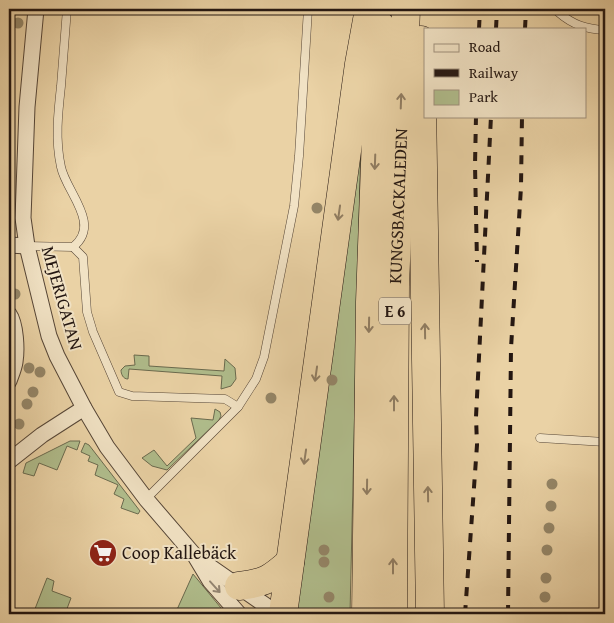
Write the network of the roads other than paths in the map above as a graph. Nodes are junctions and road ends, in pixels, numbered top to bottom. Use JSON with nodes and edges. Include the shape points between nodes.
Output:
{"nodes":[{"id":1,"x":36,"y":9,"type":"edge"},
{"id":2,"x":67,"y":9,"type":"edge"},
{"id":3,"x":308,"y":9,"type":"edge"},
{"id":4,"x":369,"y":9,"type":"edge"},
{"id":5,"x":380,"y":9,"type":"edge"},
{"id":6,"x":406,"y":9,"type":"edge"},
{"id":7,"x":421,"y":9,"type":"edge"},
{"id":8,"x":557,"y":9,"type":"edge"},
{"id":9,"x":584,"y":28,"type":"edge"},
{"id":10,"x":586,"y":29,"type":"edge"},
{"id":11,"x":605,"y":30,"type":"edge"},
{"id":12,"x":9,"y":245,"type":"edge"},
{"id":13,"x":27,"y":246,"type":"junction"},
{"id":14,"x":72,"y":246,"type":"junction"},
{"id":15,"x":9,"y":314,"type":"edge"},
{"id":16,"x":9,"y":382,"type":"edge"},
{"id":17,"x":238,"y":407,"type":"junction"},
{"id":18,"x":84,"y":408,"type":"junction"},
{"id":19,"x":540,"y":438,"type":"dead end"},
{"id":20,"x":605,"y":442,"type":"edge"},
{"id":21,"x":9,"y":461,"type":"edge"},
{"id":22,"x":146,"y":499,"type":"junction"},
{"id":23,"x":196,"y":556,"type":"junction"},
{"id":24,"x":290,"y":562,"type":"junction"},
{"id":25,"x":239,"y":586,"type":"junction"},
{"id":26,"x":239,"y":614,"type":"edge"},
{"id":27,"x":278,"y":614,"type":"edge"},
{"id":28,"x":283,"y":614,"type":"edge"},
{"id":29,"x":366,"y":614,"type":"edge"},
{"id":30,"x":393,"y":614,"type":"edge"},
{"id":31,"x":430,"y":614,"type":"edge"}],
"edges":[{"from":1,"to":13,"type":"street","name":"MEJERIGATAN","via":[[24,165],[23,218]]},
{"from":2,"to":14,"type":"lane","via":[[58,147],[61,170],[84,218],[82,235]]},
{"from":3,"to":17,"type":"lane","via":[[294,206],[264,358],[256,379]]},
{"from":4,"to":24,"type":"highway","one_way":true},
{"from":5,"to":29,"type":"highway","name":"KUNGSBACKALEDEN","number":"E 6","one_way":true,"via":[[370,302]]},
{"from":30,"to":6,"type":"highway","name":"KUNGSBACKALEDEN","number":"E 6","one_way":true,"via":[[395,286]]},
{"from":31,"to":7,"type":"highway","one_way":true},
{"from":8,"to":9,"type":"lane","via":[[566,20]]},
{"from":10,"to":11,"type":"lane"},
{"from":12,"to":13,"type":"street"},
{"from":13,"to":14,"type":"lane"},
{"from":13,"to":18,"type":"street","name":"MEJERIGATAN","via":[[57,356]]},
{"from":14,"to":17,"type":"lane","via":[[83,257],[87,312],[119,392],[132,396],[225,399]]},
{"from":15,"to":16,"type":"street","via":[[16,343]]},
{"from":17,"to":22,"type":"lane"},
{"from":18,"to":21,"type":"street"},
{"from":18,"to":22,"type":"street","name":"MEJERIGATAN","via":[[107,447]]},
{"from":19,"to":20,"type":"lane"},
{"from":22,"to":23,"type":"street","name":"MEJERIGATAN"},
{"from":23,"to":25,"type":"street","name":"MEJERIGATAN"},
{"from":23,"to":26,"type":"street","name":"MEJERIGATAN","one_way":true,"via":[[210,581]]},
{"from":24,"to":25,"type":"highway","via":[[272,578]]},
{"from":24,"to":28,"type":"highway"},
{"from":25,"to":27,"type":"street","name":"MEJERIGATAN"}]}
